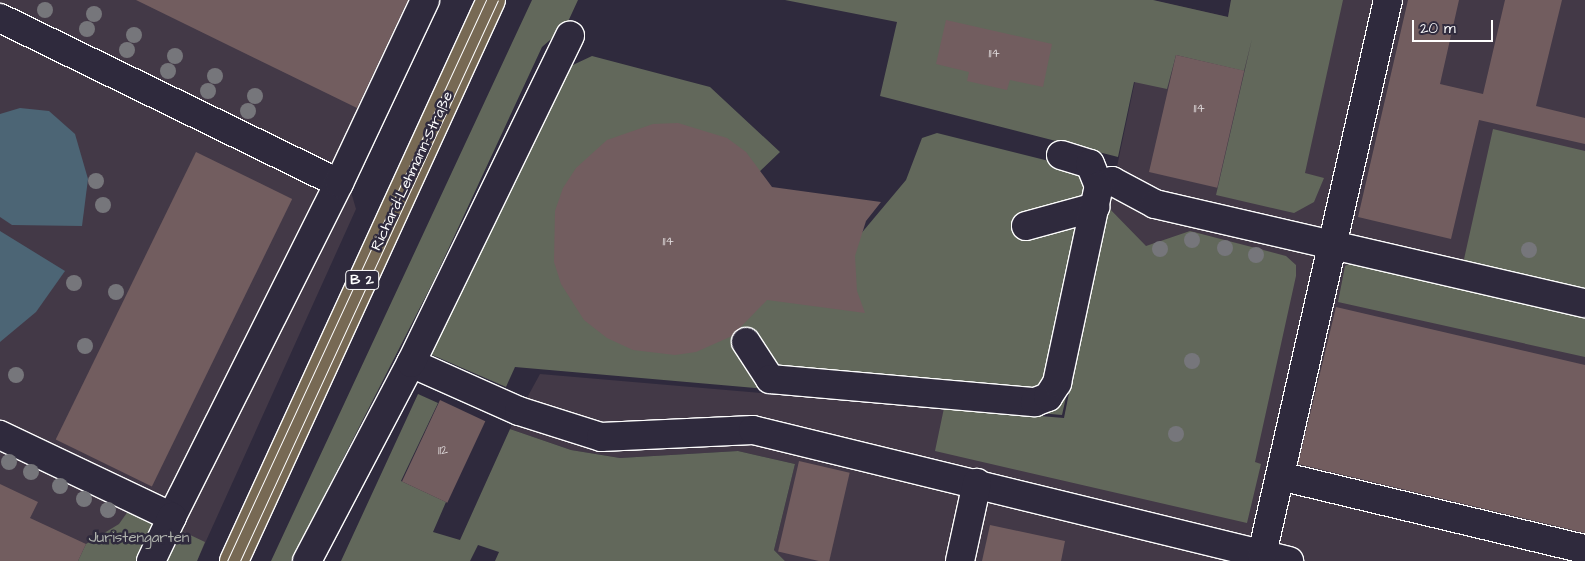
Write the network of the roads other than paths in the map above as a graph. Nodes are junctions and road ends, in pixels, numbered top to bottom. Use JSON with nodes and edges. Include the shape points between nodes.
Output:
{"nodes":[{"id":1,"x":424,"y":0,"type":"edge"},
{"id":2,"x":491,"y":0,"type":"edge"},
{"id":3,"x":1388,"y":0,"type":"edge"},
{"id":4,"x":0,"y":18,"type":"edge"},
{"id":5,"x":570,"y":36,"type":"dead end"},
{"id":6,"x":1061,"y":155,"type":"dead end"},
{"id":7,"x":339,"y":183,"type":"junction"},
{"id":8,"x":1097,"y":196,"type":"junction"},
{"id":9,"x":1026,"y":226,"type":"dead end"},
{"id":10,"x":1334,"y":245,"type":"junction"},
{"id":11,"x":1585,"y":303,"type":"edge"},
{"id":12,"x":746,"y":342,"type":"dead end"},
{"id":13,"x":411,"y":363,"type":"junction"},
{"id":14,"x":0,"y":435,"type":"edge"},
{"id":15,"x":1280,"y":476,"type":"junction"},
{"id":16,"x":977,"y":484,"type":"junction"},
{"id":17,"x":172,"y":516,"type":"junction"},
{"id":18,"x":1585,"y":549,"type":"edge"},
{"id":19,"x":1262,"y":554,"type":"junction"},
{"id":20,"x":151,"y":561,"type":"edge"},
{"id":21,"x":234,"y":561,"type":"edge"},
{"id":22,"x":307,"y":561,"type":"edge"},
{"id":23,"x":960,"y":561,"type":"edge"},
{"id":24,"x":1289,"y":561,"type":"edge"}],
"edges":[{"from":1,"to":7,"type":"street"},
{"from":2,"to":21,"type":"main road","name":"Richard-Lehmann-Straße","number":"B 2"},
{"from":3,"to":10,"type":"street"},
{"from":4,"to":7,"type":"street"},
{"from":5,"to":13,"type":"street"},
{"from":6,"to":8,"type":"street","via":[[1090,164]]},
{"from":7,"to":17,"type":"street"},
{"from":8,"to":9,"type":"street"},
{"from":8,"to":10,"type":"street","via":[[1112,181],[1155,204]]},
{"from":8,"to":12,"type":"street","via":[[1057,384],[1048,397],[1035,402],[770,379]]},
{"from":10,"to":11,"type":"street"},
{"from":10,"to":15,"type":"street"},
{"from":13,"to":16,"type":"street","via":[[519,411],[601,437],[754,430]]},
{"from":13,"to":22,"type":"street"},
{"from":14,"to":17,"type":"street"},
{"from":15,"to":18,"type":"street"},
{"from":15,"to":19,"type":"street"},
{"from":16,"to":19,"type":"street"},
{"from":16,"to":23,"type":"street"},
{"from":17,"to":20,"type":"street"},
{"from":19,"to":24,"type":"street"}]}
